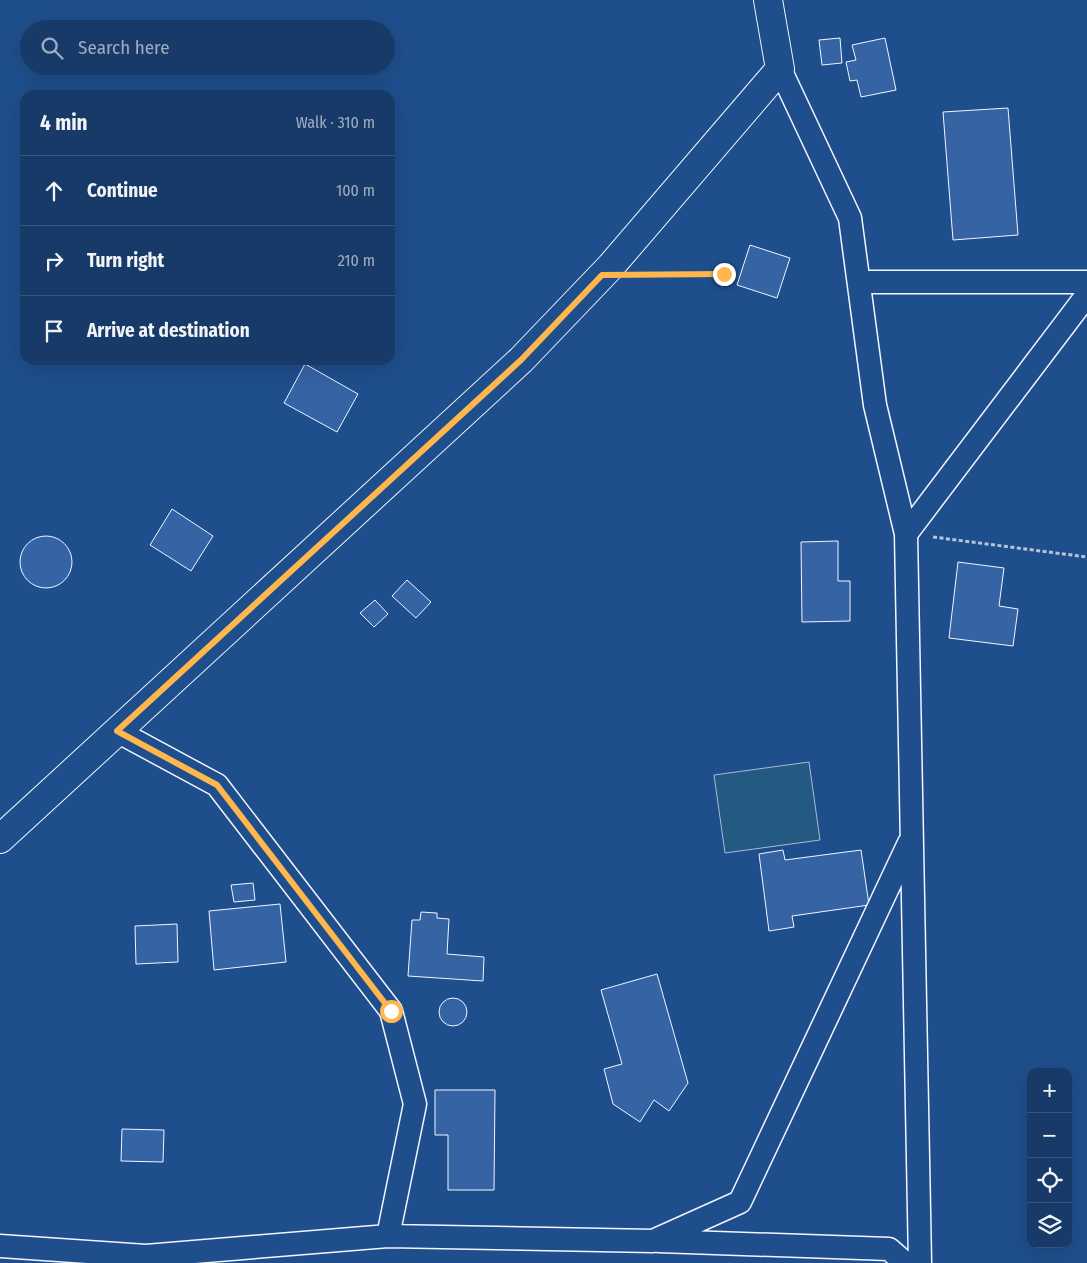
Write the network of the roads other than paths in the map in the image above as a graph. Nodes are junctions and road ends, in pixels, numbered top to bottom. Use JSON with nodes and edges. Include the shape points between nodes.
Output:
{"nodes":[{"id":1,"x":768,"y":0,"type":"edge"},
{"id":2,"x":780,"y":69,"type":"junction"},
{"id":3,"x":859,"y":282,"type":"junction"},
{"id":4,"x":1087,"y":282,"type":"edge"},
{"id":5,"x":1087,"y":295,"type":"edge"},
{"id":6,"x":906,"y":534,"type":"junction"},
{"id":7,"x":117,"y":731,"type":"junction"},
{"id":8,"x":911,"y":838,"type":"junction"},
{"id":9,"x":0,"y":839,"type":"edge"},
{"id":10,"x":388,"y":1236,"type":"junction"},
{"id":11,"x":653,"y":1241,"type":"junction"},
{"id":12,"x":0,"y":1246,"type":"edge"},
{"id":13,"x":904,"y":1263,"type":"edge"},
{"id":14,"x":920,"y":1263,"type":"edge"}],
"edges":[{"from":1,"to":2,"type":"street"},
{"from":2,"to":3,"type":"street","via":[[850,218]]},
{"from":2,"to":7,"type":"street","via":[[602,275],[521,360]]},
{"from":3,"to":4,"type":"street"},
{"from":3,"to":6,"type":"street","via":[[875,405]]},
{"from":5,"to":6,"type":"street"},
{"from":6,"to":8,"type":"street"},
{"from":7,"to":9,"type":"street"},
{"from":7,"to":10,"type":"street","via":[[217,785],[391,1011],[415,1104]]},
{"from":8,"to":11,"type":"street","via":[[740,1202]]},
{"from":8,"to":14,"type":"street"},
{"from":10,"to":11,"type":"street"},
{"from":10,"to":12,"type":"street","via":[[146,1256]]},
{"from":11,"to":13,"type":"street","via":[[889,1249]]}]}
